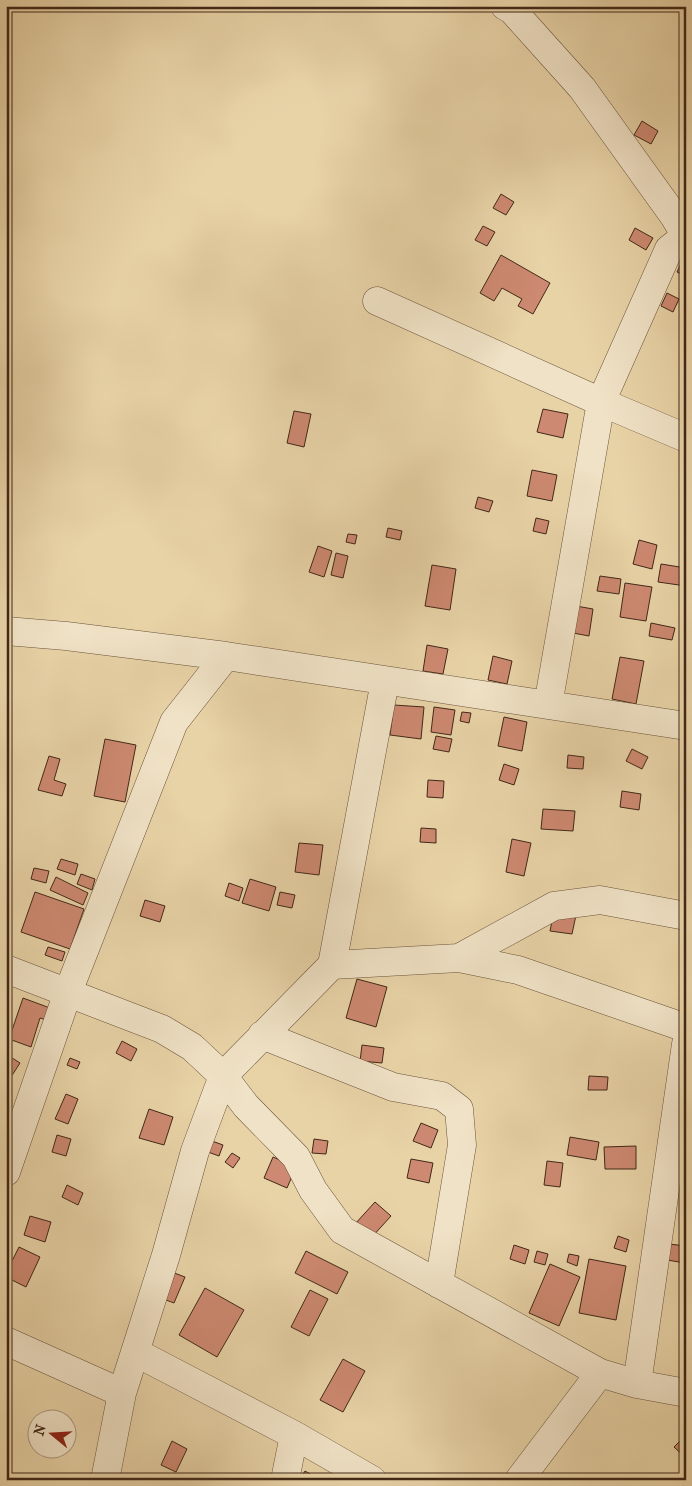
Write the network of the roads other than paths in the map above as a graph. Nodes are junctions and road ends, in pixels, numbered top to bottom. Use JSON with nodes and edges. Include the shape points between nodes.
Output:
{"nodes":[{"id":1,"x":505,"y":6,"type":"edge"},
{"id":2,"x":686,"y":236,"type":"edge"},
{"id":3,"x":377,"y":301,"type":"dead end"},
{"id":4,"x":601,"y":402,"type":"junction"},
{"id":5,"x":686,"y":438,"type":"edge"},
{"id":6,"x":6,"y":631,"type":"edge"},
{"id":7,"x":226,"y":656,"type":"junction"},
{"id":8,"x":385,"y":681,"type":"junction"},
{"id":9,"x":548,"y":705,"type":"junction"},
{"id":10,"x":686,"y":726,"type":"edge"},
{"id":11,"x":686,"y":916,"type":"edge"},
{"id":12,"x":459,"y":958,"type":"junction"},
{"id":13,"x":332,"y":965,"type":"junction"},
{"id":14,"x":6,"y":969,"type":"edge"},
{"id":15,"x":68,"y":992,"type":"junction"},
{"id":16,"x":686,"y":1028,"type":"edge"},
{"id":17,"x":262,"y":1036,"type":"junction"},
{"id":18,"x":686,"y":1044,"type":"edge"},
{"id":19,"x":223,"y":1076,"type":"junction"},
{"id":20,"x":9,"y":1155,"type":"edge"},
{"id":21,"x":439,"y":1284,"type":"junction"},
{"id":22,"x":6,"y":1341,"type":"edge"},
{"id":23,"x":135,"y":1352,"type":"junction"},
{"id":24,"x":600,"y":1373,"type":"junction"},
{"id":25,"x":637,"y":1384,"type":"junction"},
{"id":26,"x":122,"y":1393,"type":"junction"},
{"id":27,"x":686,"y":1393,"type":"edge"},
{"id":28,"x":294,"y":1435,"type":"junction"},
{"id":29,"x":105,"y":1480,"type":"edge"},
{"id":30,"x":285,"y":1480,"type":"edge"},
{"id":31,"x":372,"y":1480,"type":"edge"},
{"id":32,"x":519,"y":1480,"type":"edge"}],
"edges":[{"from":1,"to":2,"type":"street","via":[[582,88]]},
{"from":2,"to":4,"type":"street","via":[[669,249]]},
{"from":3,"to":4,"type":"street"},
{"from":4,"to":5,"type":"street"},
{"from":4,"to":9,"type":"street"},
{"from":6,"to":7,"type":"street"},
{"from":7,"to":8,"type":"street"},
{"from":7,"to":15,"type":"street","via":[[174,722]]},
{"from":8,"to":9,"type":"street"},
{"from":8,"to":13,"type":"street"},
{"from":9,"to":10,"type":"street"},
{"from":11,"to":12,"type":"street","via":[[600,900],[554,906]]},
{"from":12,"to":13,"type":"street"},
{"from":12,"to":16,"type":"street","via":[[518,970]]},
{"from":13,"to":17,"type":"street"},
{"from":14,"to":15,"type":"street"},
{"from":15,"to":19,"type":"street","via":[[162,1029],[192,1047]]},
{"from":15,"to":20,"type":"street"},
{"from":17,"to":19,"type":"street"},
{"from":17,"to":21,"type":"street","via":[[393,1087],[442,1096],[459,1109],[462,1145]]},
{"from":18,"to":25,"type":"street"},
{"from":19,"to":21,"type":"street","via":[[246,1106],[296,1157],[313,1190],[342,1230]]},
{"from":19,"to":23,"type":"street","via":[[195,1151]]},
{"from":21,"to":24,"type":"street"},
{"from":22,"to":26,"type":"street"},
{"from":23,"to":26,"type":"street"},
{"from":23,"to":28,"type":"street"},
{"from":24,"to":25,"type":"street"},
{"from":24,"to":32,"type":"street"},
{"from":25,"to":27,"type":"street"},
{"from":26,"to":29,"type":"street"},
{"from":28,"to":30,"type":"street"},
{"from":28,"to":31,"type":"street"}]}
